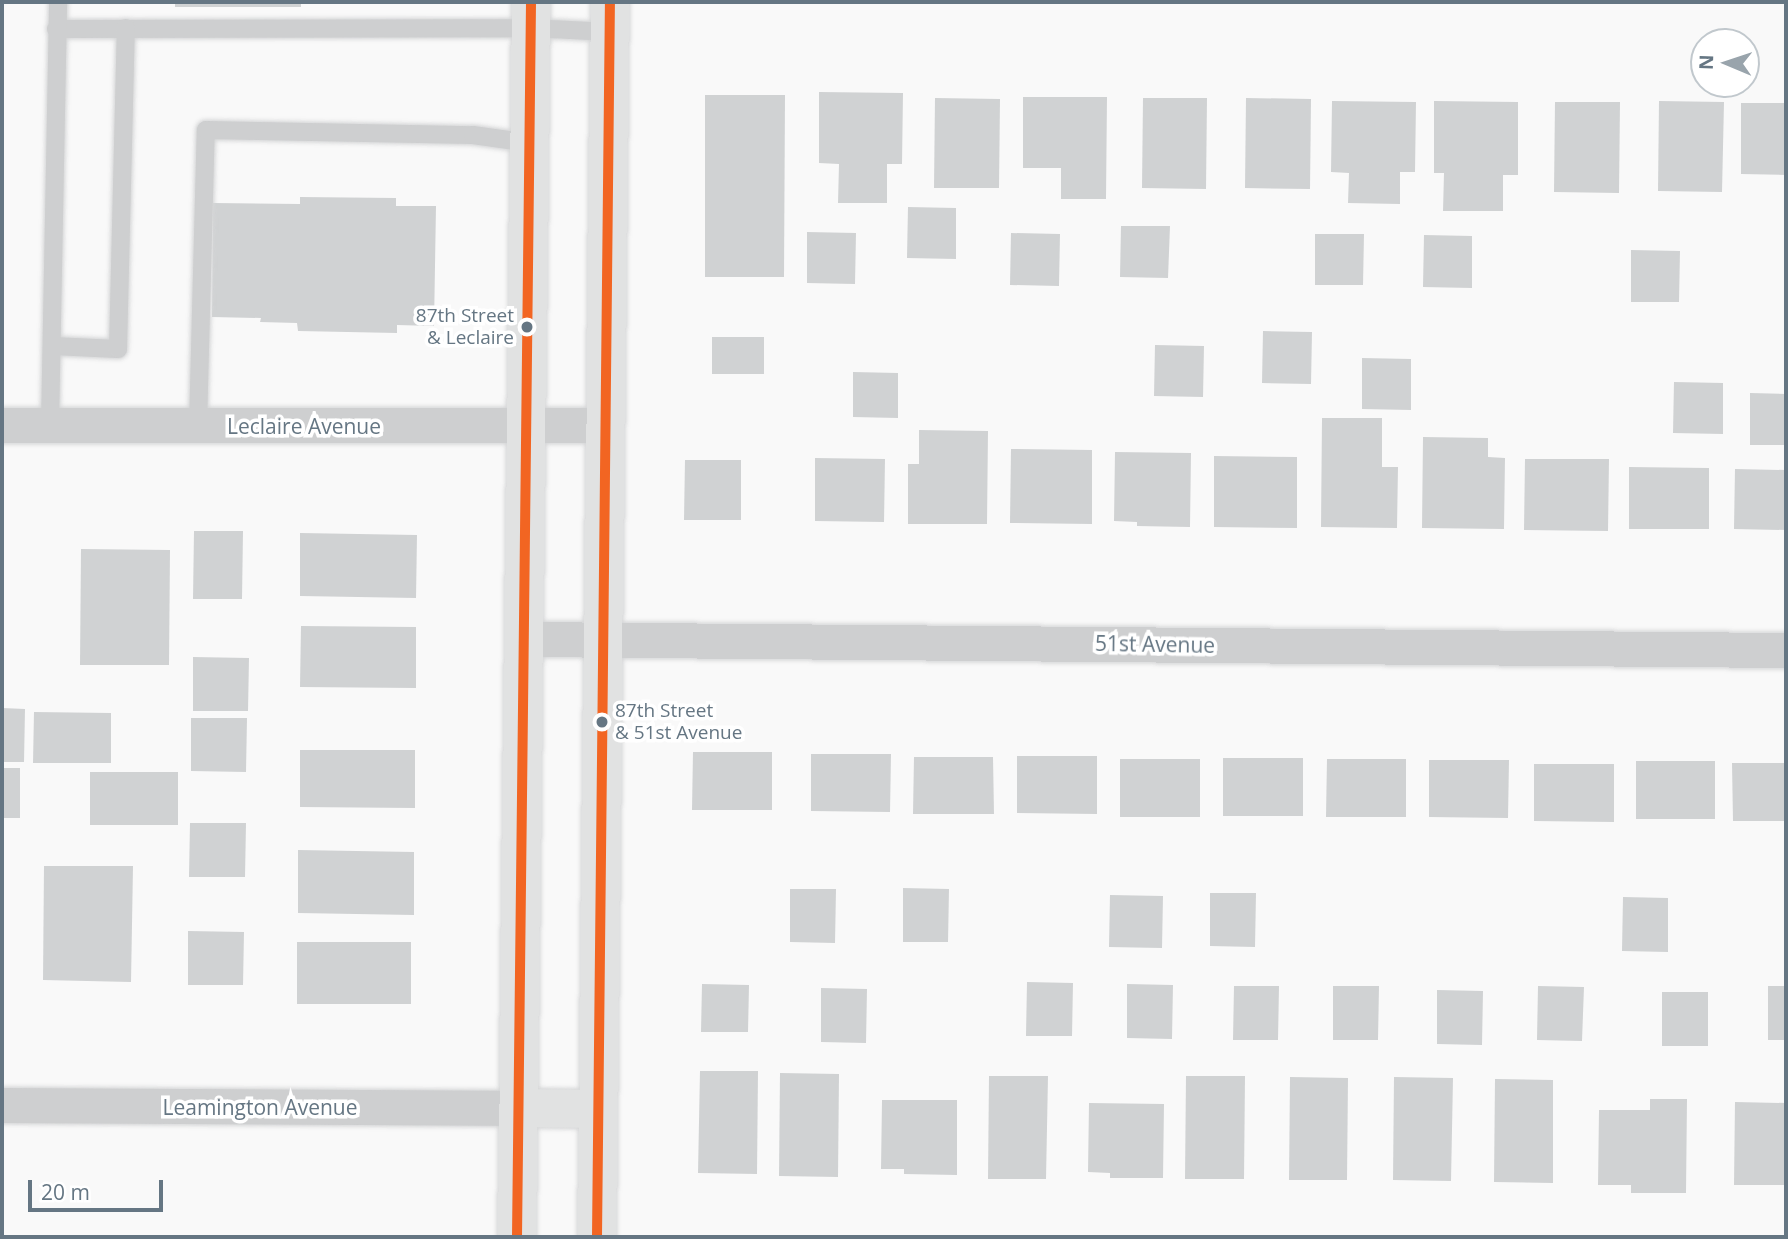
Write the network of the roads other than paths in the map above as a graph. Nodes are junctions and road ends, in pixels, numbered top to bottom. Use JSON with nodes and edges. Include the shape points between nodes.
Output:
{"nodes":[{"id":1,"x":58,"y":2,"type":"edge"},
{"id":2,"x":531,"y":15,"type":"edge"},
{"id":3,"x":610,"y":17,"type":"edge"},
{"id":4,"x":126,"y":28,"type":"junction"},
{"id":5,"x":56,"y":29,"type":"junction"},
{"id":6,"x":529,"y":143,"type":"junction"},
{"id":7,"x":52,"y":346,"type":"junction"},
{"id":8,"x":2,"y":425,"type":"edge"},
{"id":9,"x":50,"y":425,"type":"junction"},
{"id":10,"x":526,"y":425,"type":"junction"},
{"id":11,"x":606,"y":425,"type":"junction"},
{"id":12,"x":198,"y":426,"type":"junction"},
{"id":13,"x":524,"y":639,"type":"junction"},
{"id":14,"x":604,"y":639,"type":"junction"},
{"id":15,"x":1786,"y":650,"type":"edge"},
{"id":16,"x":2,"y":1105,"type":"edge"},
{"id":17,"x":519,"y":1108,"type":"junction"},
{"id":18,"x":598,"y":1109,"type":"junction"},
{"id":19,"x":517,"y":1237,"type":"edge"},
{"id":20,"x":597,"y":1237,"type":"edge"}],
"edges":[{"from":1,"to":5,"type":"lane"},
{"from":2,"to":3,"type":"lane"},
{"from":2,"to":4,"type":"lane"},
{"from":2,"to":6,"type":"main road"},
{"from":3,"to":11,"type":"main road"},
{"from":4,"to":5,"type":"lane"},
{"from":4,"to":7,"type":"lane","via":[[118,349]]},
{"from":5,"to":7,"type":"lane"},
{"from":6,"to":10,"type":"main road"},
{"from":6,"to":12,"type":"lane","via":[[472,135],[206,130]]},
{"from":7,"to":9,"type":"lane"},
{"from":8,"to":9,"type":"street","name":"Leclaire Avenue"},
{"from":9,"to":12,"type":"street","name":"Leclaire Avenue"},
{"from":10,"to":11,"type":"street","name":"Leclaire Avenue"},
{"from":10,"to":12,"type":"street","name":"Leclaire Avenue"},
{"from":10,"to":13,"type":"main road"},
{"from":11,"to":14,"type":"main road"},
{"from":13,"to":14,"type":"street","name":"51st Avenue"},
{"from":13,"to":17,"type":"main road"},
{"from":14,"to":15,"type":"street","name":"51st Avenue"},
{"from":14,"to":18,"type":"main road"},
{"from":16,"to":17,"type":"street","name":"Leamington Avenue"},
{"from":17,"to":18,"type":"main road"},
{"from":17,"to":19,"type":"main road"},
{"from":18,"to":20,"type":"main road"}]}
